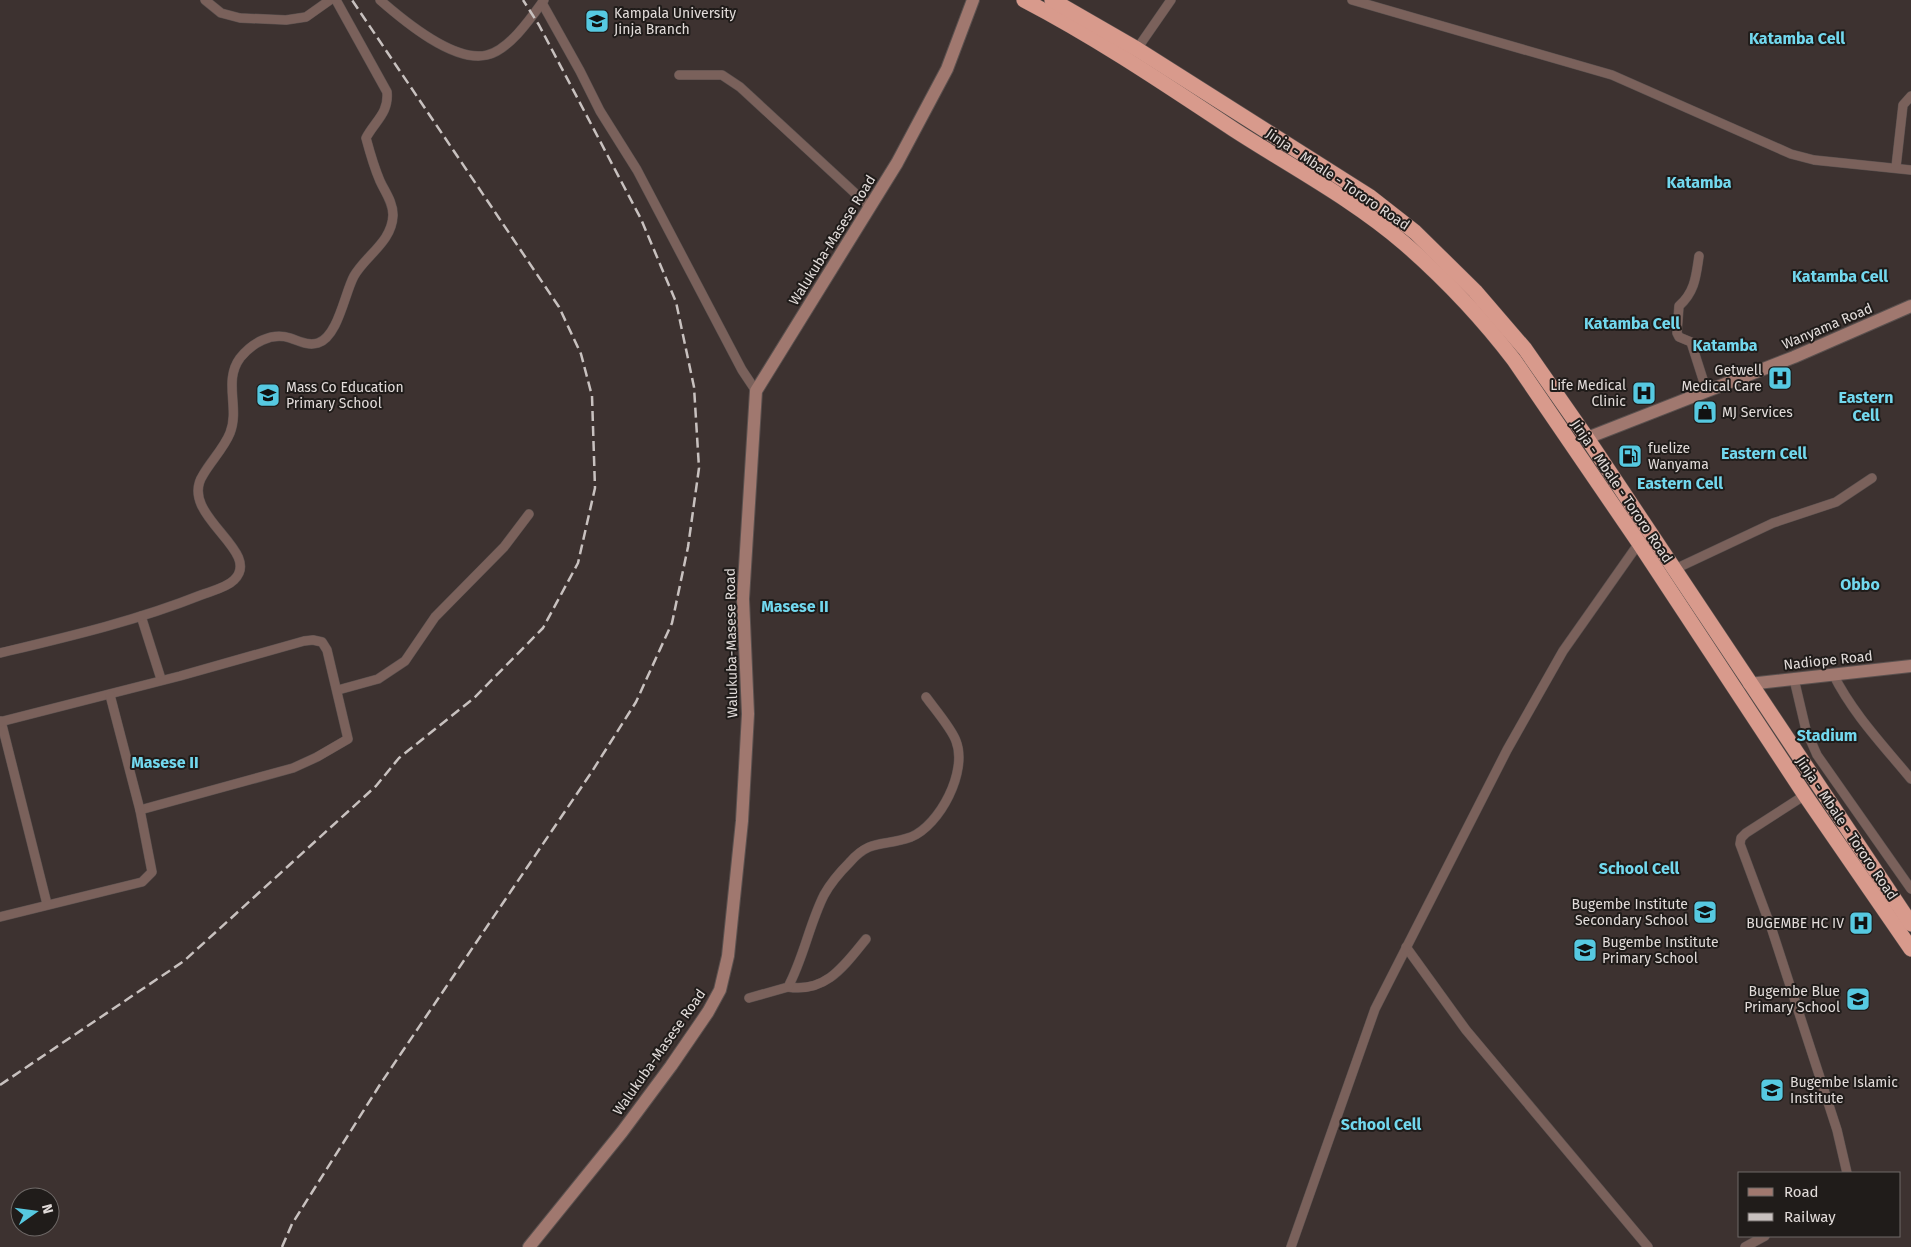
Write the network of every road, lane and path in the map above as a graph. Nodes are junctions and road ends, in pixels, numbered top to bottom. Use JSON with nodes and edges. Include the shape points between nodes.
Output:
{"nodes":[{"id":1,"x":205,"y":0,"type":"edge"},
{"id":2,"x":330,"y":0,"type":"edge"},
{"id":3,"x":336,"y":0,"type":"edge"},
{"id":4,"x":380,"y":0,"type":"edge"},
{"id":5,"x":973,"y":0,"type":"edge"},
{"id":6,"x":1024,"y":0,"type":"edge"},
{"id":7,"x":1052,"y":0,"type":"edge"},
{"id":8,"x":1170,"y":0,"type":"edge"},
{"id":9,"x":1352,"y":0,"type":"edge"},
{"id":10,"x":543,"y":2,"type":"edge"},
{"id":11,"x":1136,"y":49,"type":"junction"},
{"id":12,"x":679,"y":75,"type":"dead end"},
{"id":13,"x":1911,"y":96,"type":"edge"},
{"id":14,"x":1896,"y":167,"type":"junction"},
{"id":15,"x":1911,"y":170,"type":"edge"},
{"id":16,"x":870,"y":207,"type":"junction"},
{"id":17,"x":1699,"y":256,"type":"dead end"},
{"id":18,"x":1911,"y":306,"type":"edge"},
{"id":19,"x":756,"y":391,"type":"junction"},
{"id":20,"x":1707,"y":392,"type":"junction"},
{"id":21,"x":1587,"y":438,"type":"junction"},
{"id":22,"x":1872,"y":478,"type":"dead end"},
{"id":23,"x":529,"y":514,"type":"dead end"},
{"id":24,"x":1639,"y":543,"type":"junction"},
{"id":25,"x":1673,"y":570,"type":"junction"},
{"id":26,"x":141,"y":616,"type":"junction"},
{"id":27,"x":0,"y":653,"type":"edge"},
{"id":28,"x":1911,"y":666,"type":"edge"},
{"id":29,"x":1833,"y":674,"type":"junction"},
{"id":30,"x":1794,"y":678,"type":"junction"},
{"id":31,"x":160,"y":679,"type":"junction"},
{"id":32,"x":1749,"y":684,"type":"junction"},
{"id":33,"x":338,"y":690,"type":"junction"},
{"id":34,"x":110,"y":695,"type":"junction"},
{"id":35,"x":926,"y":697,"type":"dead end"},
{"id":36,"x":0,"y":721,"type":"edge"},
{"id":37,"x":1911,"y":779,"type":"edge"},
{"id":38,"x":1805,"y":796,"type":"junction"},
{"id":39,"x":140,"y":810,"type":"junction"},
{"id":40,"x":1911,"y":890,"type":"edge"},
{"id":41,"x":47,"y":904,"type":"junction"},
{"id":42,"x":0,"y":917,"type":"edge"},
{"id":43,"x":1911,"y":924,"type":"edge"},
{"id":44,"x":866,"y":940,"type":"dead end"},
{"id":45,"x":1406,"y":947,"type":"junction"},
{"id":46,"x":1911,"y":949,"type":"edge"},
{"id":47,"x":788,"y":987,"type":"junction"},
{"id":48,"x":749,"y":998,"type":"dead end"},
{"id":49,"x":1847,"y":1172,"type":"edge"},
{"id":50,"x":1763,"y":1237,"type":"edge"},
{"id":51,"x":529,"y":1247,"type":"edge"},
{"id":52,"x":1291,"y":1247,"type":"edge"},
{"id":53,"x":1648,"y":1247,"type":"edge"},
{"id":54,"x":1745,"y":1247,"type":"edge"}],
"edges":[{"from":1,"to":2,"type":"street","via":[[222,13],[240,18],[286,20],[306,17]]},
{"from":3,"to":26,"type":"street","via":[[387,92],[384,114],[366,138],[372,162],[390,202],[393,215],[390,231],[354,277],[342,313],[325,340],[306,344],[276,336],[265,339],[251,346],[233,370],[230,434],[197,485],[197,496],[212,524],[242,563],[241,572],[223,587]]},
{"from":4,"to":10,"type":"street","via":[[435,41],[457,53],[471,56],[487,55],[502,48]]},
{"from":5,"to":16,"type":"street","name":"Walukuba-Masese Road","via":[[947,69]]},
{"from":6,"to":24,"type":"highway","name":"Jinja - Mbale - Tororo Road","via":[[1130,61],[1358,209],[1405,244],[1492,330]]},
{"from":7,"to":11,"type":"highway","name":"Jinja - Mbale - Tororo Road"},
{"from":8,"to":11,"type":"street"},
{"from":9,"to":14,"type":"street","via":[[1612,75],[1791,154],[1814,160]]},
{"from":10,"to":19,"type":"street"},
{"from":11,"to":21,"type":"highway","name":"Jinja - Mbale - Tororo Road","via":[[1369,196],[1415,232],[1476,290],[1499,317]]},
{"from":12,"to":16,"type":"street","via":[[722,75],[754,100]]},
{"from":13,"to":14,"type":"street","via":[[1903,105]]},
{"from":14,"to":15,"type":"street"},
{"from":16,"to":19,"type":"street","name":"Walukuba-Masese Road"},
{"from":17,"to":20,"type":"street","via":[[1693,289],[1679,306],[1677,333],[1691,342]]},
{"from":18,"to":20,"type":"street","name":"Wanyama Road"},
{"from":19,"to":51,"type":"street","name":"Walukuba-Masese Road","via":[[743,599],[748,714],[742,821],[725,974],[708,1012],[671,1066]]},
{"from":20,"to":21,"type":"street","name":"Wanyama Road"},
{"from":21,"to":25,"type":"highway","name":"Jinja - Mbale - Tororo Road"},
{"from":22,"to":25,"type":"street","via":[[1836,502],[1773,524]]},
{"from":23,"to":33,"type":"street","via":[[504,548],[435,617],[404,661],[378,679]]},
{"from":24,"to":38,"type":"highway","name":"Jinja - Mbale - Tororo Road"},
{"from":24,"to":45,"type":"street","via":[[1563,652],[1507,750]]},
{"from":25,"to":32,"type":"highway","name":"Jinja - Mbale - Tororo Road"},
{"from":26,"to":27,"type":"street"},
{"from":26,"to":31,"type":"street"},
{"from":28,"to":29,"type":"street","name":"Nadiope Road"},
{"from":29,"to":30,"type":"street","name":"Nadiope Road"},
{"from":29,"to":37,"type":"street","via":[[1857,714]]},
{"from":30,"to":32,"type":"street","name":"Nadiope Road"},
{"from":30,"to":40,"type":"street","via":[[1806,730],[1817,755]]},
{"from":31,"to":33,"type":"street","via":[[313,640],[322,642],[328,650]]},
{"from":31,"to":34,"type":"street"},
{"from":32,"to":43,"type":"highway","name":"Jinja - Mbale - Tororo Road"},
{"from":33,"to":39,"type":"street","via":[[348,740],[293,768]]},
{"from":34,"to":36,"type":"street"},
{"from":34,"to":39,"type":"street"},
{"from":35,"to":47,"type":"street","via":[[956,740],[954,786],[944,807],[924,829],[891,842],[864,847],[849,863],[825,894],[800,965]]},
{"from":36,"to":41,"type":"street"},
{"from":38,"to":46,"type":"highway","name":"Jinja - Mbale - Tororo Road"},
{"from":38,"to":49,"type":"street","via":[[1746,833],[1740,844],[1772,930],[1837,1130]]},
{"from":39,"to":41,"type":"street","via":[[152,866],[148,878]]},
{"from":41,"to":42,"type":"street"},
{"from":44,"to":47,"type":"street","via":[[842,969],[825,981],[802,989]]},
{"from":45,"to":52,"type":"street","via":[[1366,1029]]},
{"from":45,"to":53,"type":"street","via":[[1466,1030]]},
{"from":47,"to":48,"type":"street"},
{"from":50,"to":54,"type":"street"}]}
